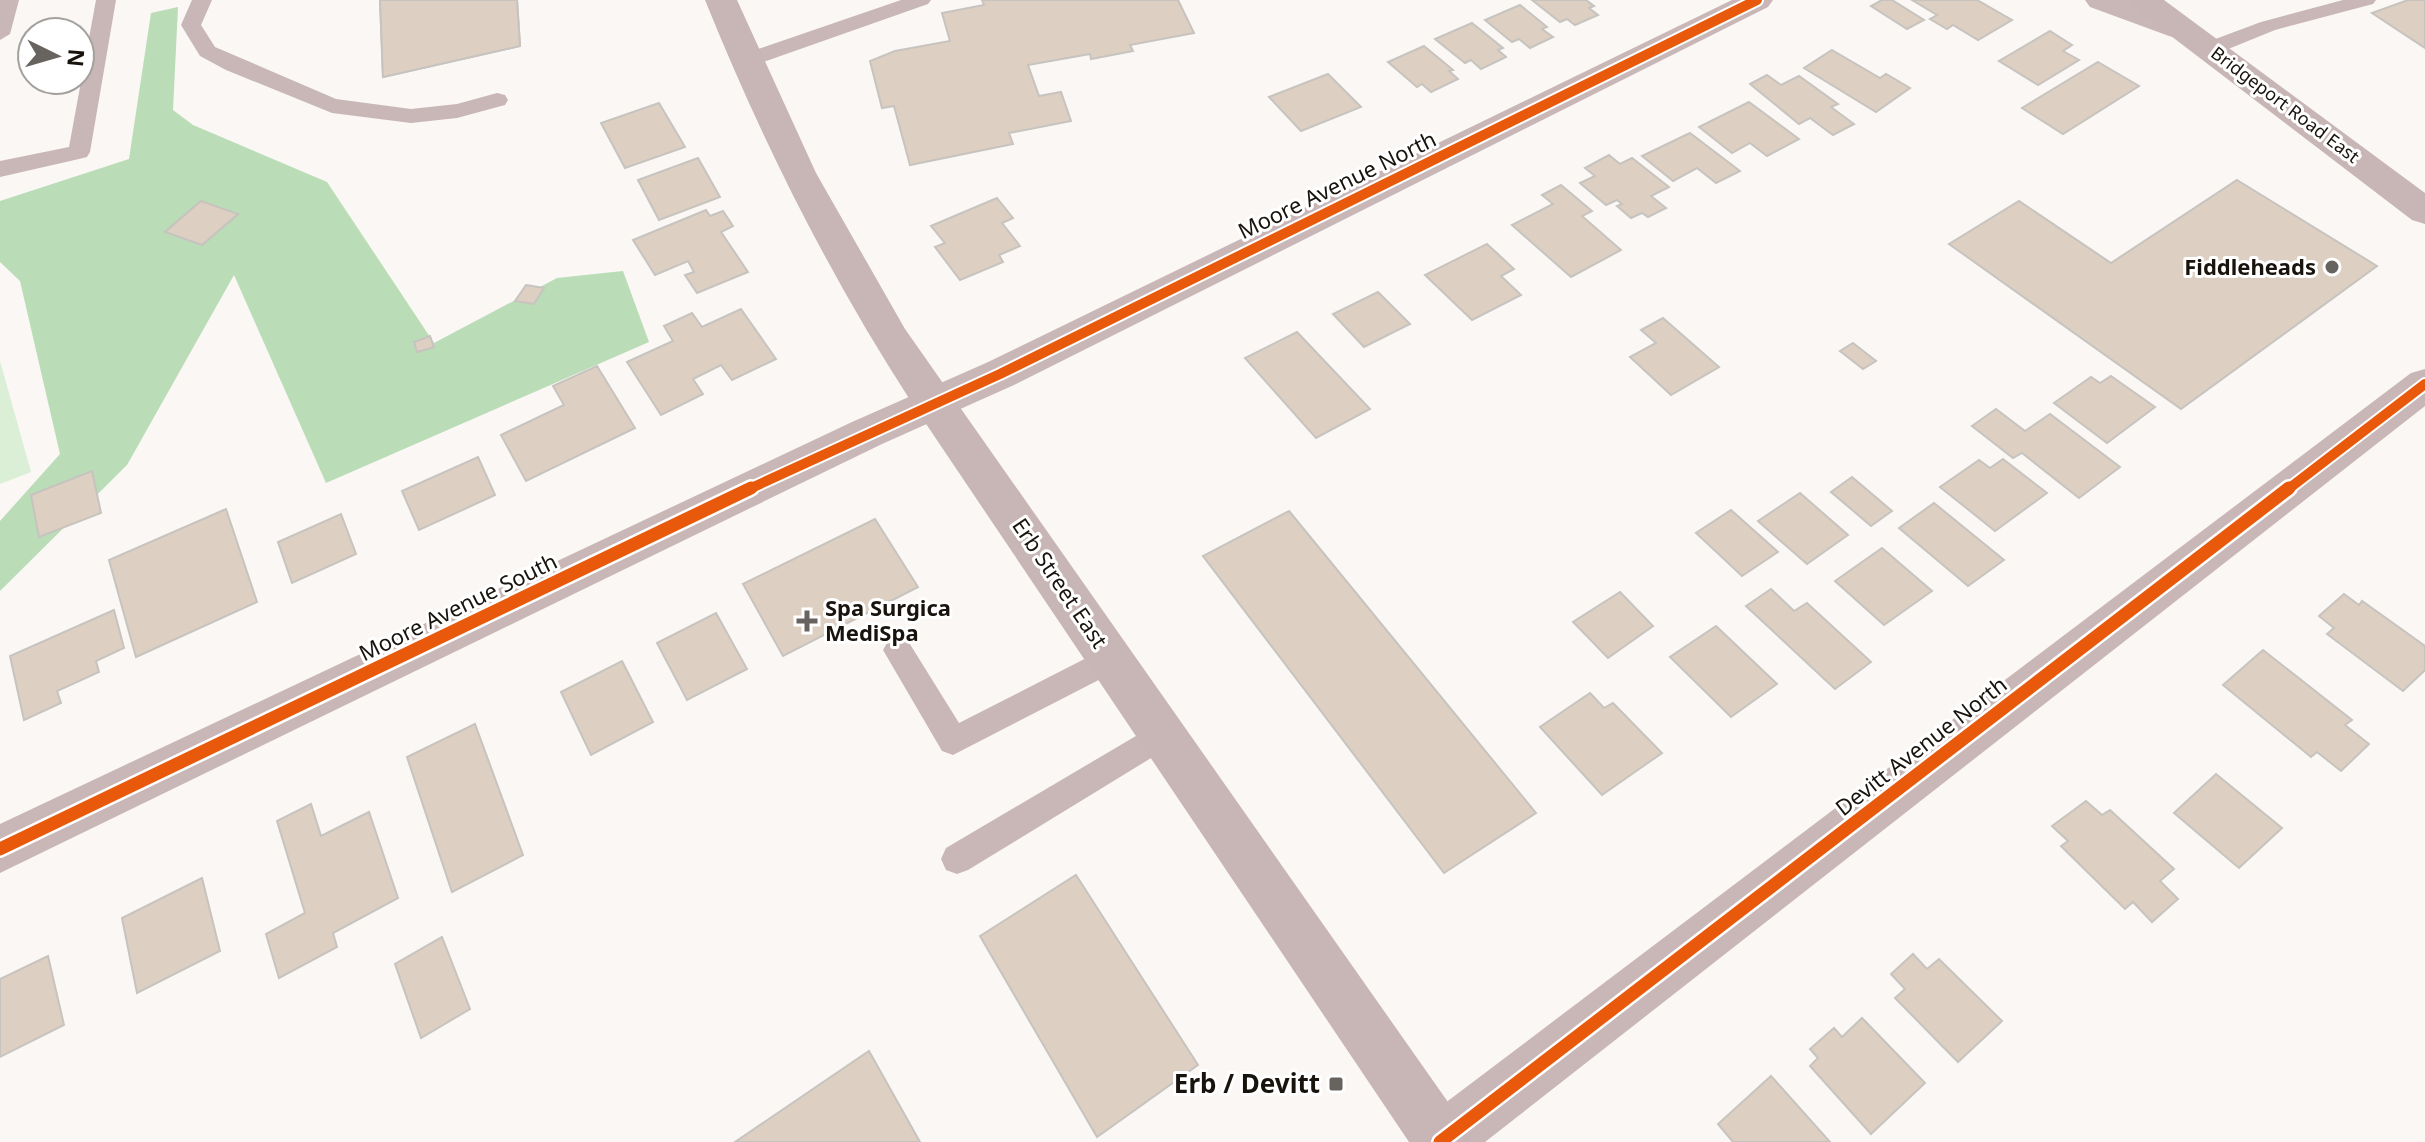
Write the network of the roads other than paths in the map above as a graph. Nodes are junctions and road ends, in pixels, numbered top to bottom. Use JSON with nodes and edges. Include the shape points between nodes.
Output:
{"nodes":[{"id":1,"x":9,"y":0,"type":"edge"},
{"id":2,"x":106,"y":0,"type":"edge"},
{"id":3,"x":202,"y":0,"type":"edge"},
{"id":4,"x":721,"y":0,"type":"edge"},
{"id":5,"x":921,"y":0,"type":"edge"},
{"id":6,"x":1757,"y":0,"type":"edge"},
{"id":7,"x":2101,"y":0,"type":"edge"},
{"id":8,"x":2144,"y":0,"type":"edge"},
{"id":9,"x":2366,"y":0,"type":"edge"},
{"id":10,"x":2180,"y":29,"type":"junction"},
{"id":11,"x":0,"y":34,"type":"edge"},
{"id":12,"x":2209,"y":49,"type":"junction"},
{"id":13,"x":745,"y":61,"type":"junction"},
{"id":14,"x":497,"y":100,"type":"dead end"},
{"id":15,"x":0,"y":169,"type":"edge"},
{"id":16,"x":2425,"y":211,"type":"edge"},
{"id":17,"x":2425,"y":384,"type":"edge"},
{"id":18,"x":933,"y":402,"type":"junction"},
{"id":19,"x":898,"y":650,"type":"dead end"},
{"id":20,"x":1112,"y":659,"type":"junction"},
{"id":21,"x":1163,"y":734,"type":"junction"},
{"id":22,"x":0,"y":849,"type":"edge"},
{"id":23,"x":957,"y":859,"type":"dead end"},
{"id":24,"x":1441,"y":1142,"type":"edge"}],
"edges":[{"from":1,"to":11,"type":"lane"},
{"from":2,"to":15,"type":"lane","via":[[79,152]]},
{"from":3,"to":14,"type":"lane","via":[[191,25],[207,51],[332,106],[411,116]]},
{"from":4,"to":13,"type":"main road","name":"Erb Street East"},
{"from":5,"to":13,"type":"lane"},
{"from":6,"to":18,"type":"street","name":"Moore Avenue North","via":[[1000,374]]},
{"from":7,"to":10,"type":"street"},
{"from":8,"to":10,"type":"main road","name":"Bridgeport Road East"},
{"from":9,"to":12,"type":"lane","via":[[2268,26]]},
{"from":10,"to":12,"type":"main road","name":"Bridgeport Road East"},
{"from":12,"to":16,"type":"main road","name":"Bridgeport Road East"},
{"from":13,"to":18,"type":"main road","name":"Erb Street East","via":[[827,230]]},
{"from":17,"to":24,"type":"street","name":"Devitt Avenue North"},
{"from":18,"to":20,"type":"main road","name":"Erb Street East"},
{"from":18,"to":22,"type":"street","name":"Moore Avenue South"},
{"from":19,"to":20,"type":"lane","via":[[953,741]]},
{"from":20,"to":21,"type":"main road","name":"Erb Street East"},
{"from":21,"to":23,"type":"lane"},
{"from":21,"to":24,"type":"main road","name":"Erb Street East"}]}
